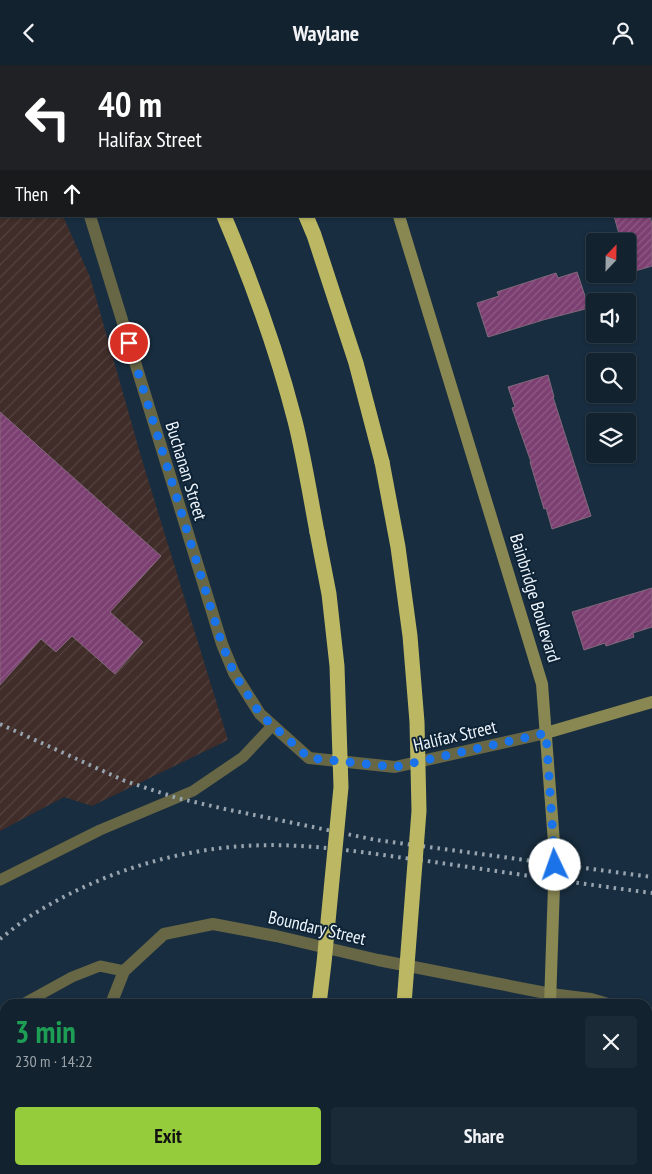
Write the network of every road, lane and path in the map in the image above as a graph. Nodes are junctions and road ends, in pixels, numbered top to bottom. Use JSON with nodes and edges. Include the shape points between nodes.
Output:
{"nodes":[{"id":1,"x":90,"y":217,"type":"edge"},
{"id":2,"x":224,"y":217,"type":"edge"},
{"id":3,"x":306,"y":217,"type":"edge"},
{"id":4,"x":399,"y":217,"type":"edge"},
{"id":5,"x":652,"y":702,"type":"edge"},
{"id":6,"x":272,"y":726,"type":"junction"},
{"id":7,"x":546,"y":733,"type":"junction"},
{"id":8,"x":0,"y":880,"type":"edge"},
{"id":9,"x":124,"y":971,"type":"junction"},
{"id":10,"x":32,"y":999,"type":"edge"},
{"id":11,"x":113,"y":999,"type":"edge"},
{"id":12,"x":320,"y":999,"type":"edge"},
{"id":13,"x":404,"y":999,"type":"edge"},
{"id":14,"x":551,"y":999,"type":"edge"},
{"id":15,"x":591,"y":999,"type":"edge"}],
"edges":[{"from":1,"to":6,"type":"street","name":"Buchanan Street","via":[[222,644],[234,673],[260,714]]},
{"from":2,"to":12,"type":"highway","bridge":true,"via":[[272,343],[295,421],[329,594],[337,666],[341,787]]},
{"from":3,"to":13,"type":"highway","bridge":true,"via":[[356,363],[382,462],[410,636],[417,721],[419,811]]},
{"from":4,"to":7,"type":"street","name":"Bainbridge Boulevard","via":[[542,684]]},
{"from":5,"to":7,"type":"street","name":"Halifax Street"},
{"from":6,"to":7,"type":"street","name":"Halifax Street","via":[[309,758],[395,767]]},
{"from":6,"to":8,"type":"lane","via":[[243,757],[193,791],[100,830]]},
{"from":7,"to":14,"type":"street","name":"Bainbridge Boulevard","via":[[555,856]]},
{"from":9,"to":10,"type":"lane","via":[[100,966]]},
{"from":9,"to":11,"type":"street","name":"Boundary Street"},
{"from":9,"to":14,"type":"street","name":"Boundary Street","via":[[164,934],[213,924]]},
{"from":14,"to":15,"type":"street","name":"Boundary Street"}]}
